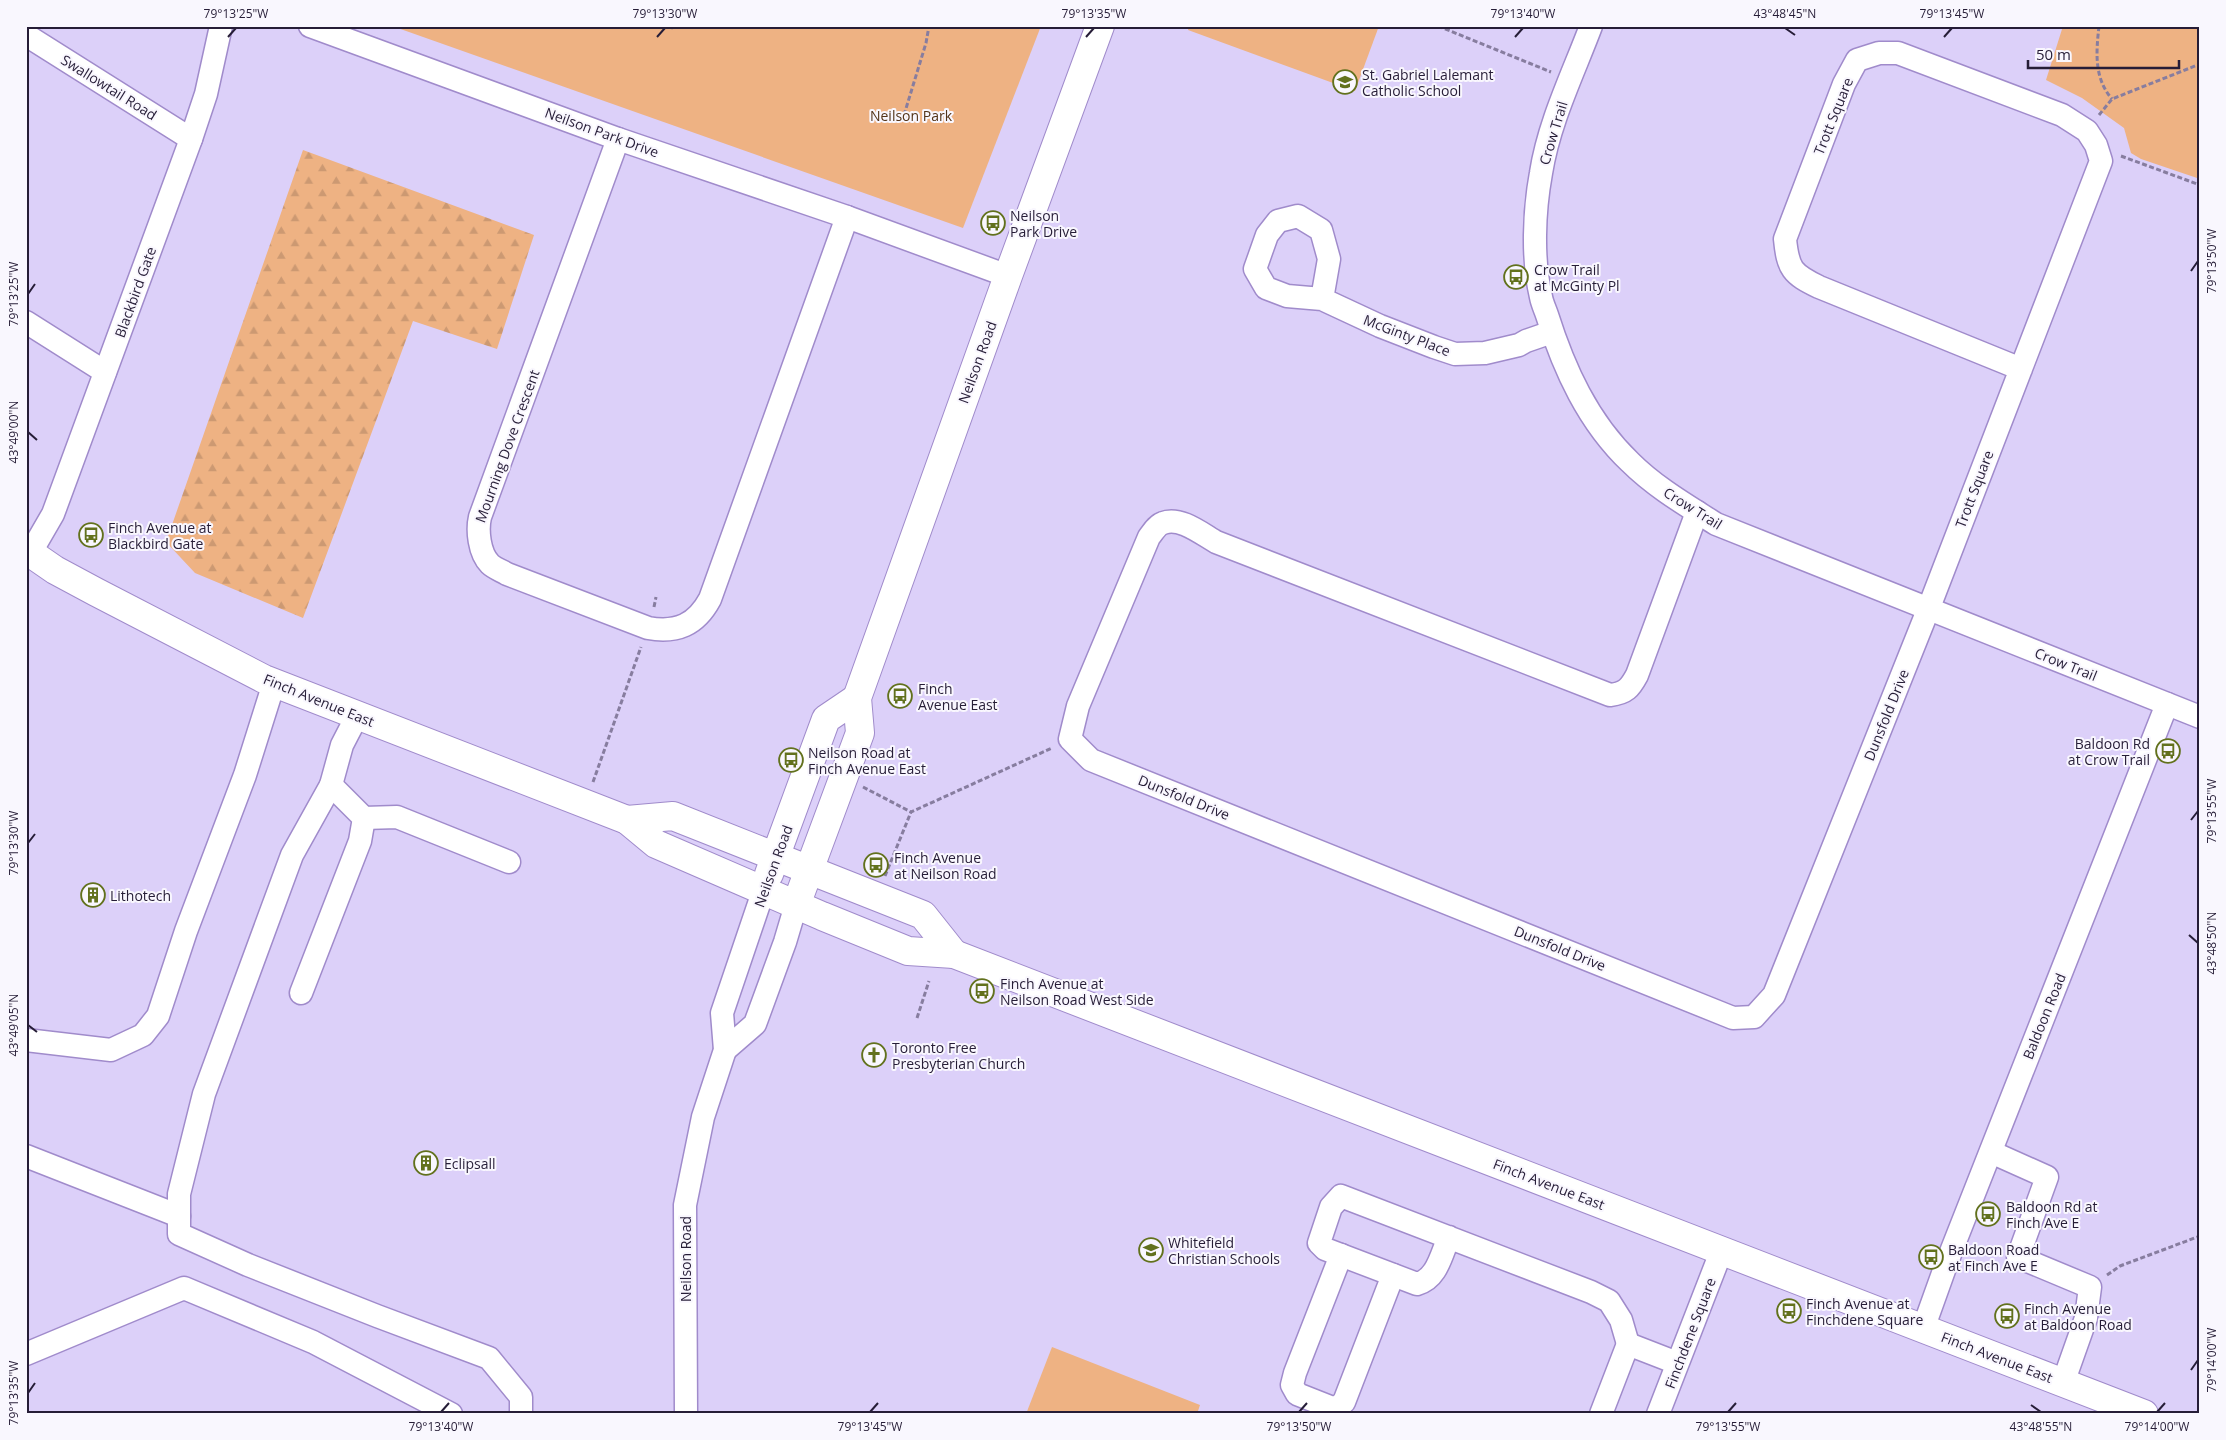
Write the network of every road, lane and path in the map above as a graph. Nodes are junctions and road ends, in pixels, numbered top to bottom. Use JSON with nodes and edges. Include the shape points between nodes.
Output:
{"nodes":[{"id":1,"x":221,"y":26,"type":"edge"},
{"id":2,"x":310,"y":26,"type":"edge"},
{"id":3,"x":929,"y":26,"type":"edge"},
{"id":4,"x":1100,"y":26,"type":"edge"},
{"id":5,"x":1438,"y":26,"type":"edge"},
{"id":6,"x":1592,"y":26,"type":"edge"},
{"id":7,"x":2099,"y":26,"type":"edge"},
{"id":8,"x":26,"y":35,"type":"edge"},
{"id":9,"x":2200,"y":64,"type":"edge"},
{"id":10,"x":1571,"y":80,"type":"junction"},
{"id":11,"x":2112,"y":99,"type":"junction"},
{"id":12,"x":904,"y":115,"type":"dead end"},
{"id":13,"x":2087,"y":131,"type":"junction"},
{"id":14,"x":191,"y":139,"type":"junction"},
{"id":15,"x":618,"y":139,"type":"junction"},
{"id":16,"x":2101,"y":161,"type":"junction"},
{"id":17,"x":2200,"y":185,"type":"edge"},
{"id":18,"x":847,"y":217,"type":"junction"},
{"id":19,"x":1008,"y":276,"type":"junction"},
{"id":20,"x":1322,"y":299,"type":"dead end"},
{"id":21,"x":26,"y":322,"type":"edge"},
{"id":22,"x":1552,"y":332,"type":"junction"},
{"id":23,"x":2021,"y":369,"type":"junction"},
{"id":24,"x":105,"y":372,"type":"junction"},
{"id":25,"x":1697,"y":512,"type":"junction"},
{"id":26,"x":29,"y":551,"type":"edge"},
{"id":27,"x":656,"y":597,"type":"dead end"},
{"id":28,"x":1928,"y":610,"type":"junction"},
{"id":29,"x":648,"y":628,"type":"junction"},
{"id":30,"x":274,"y":683,"type":"junction"},
{"id":31,"x":857,"y":698,"type":"junction"},
{"id":32,"x":2167,"y":704,"type":"junction"},
{"id":33,"x":357,"y":716,"type":"junction"},
{"id":34,"x":2200,"y":716,"type":"edge"},
{"id":35,"x":1070,"y":739,"type":"junction"},
{"id":36,"x":844,"y":776,"type":"junction"},
{"id":37,"x":331,"y":785,"type":"junction"},
{"id":38,"x":586,"y":804,"type":"junction"},
{"id":39,"x":911,"y":812,"type":"junction"},
{"id":40,"x":364,"y":818,"type":"junction"},
{"id":41,"x":626,"y":820,"type":"junction"},
{"id":42,"x":775,"y":856,"type":"junction"},
{"id":43,"x":509,"y":862,"type":"dead end"},
{"id":44,"x":809,"y":870,"type":"junction"},
{"id":45,"x":763,"y":892,"type":"junction"},
{"id":46,"x":877,"y":898,"type":"junction"},
{"id":47,"x":796,"y":905,"type":"junction"},
{"id":48,"x":954,"y":954,"type":"junction"},
{"id":49,"x":929,"y":981,"type":"dead end"},
{"id":50,"x":301,"y":993,"type":"dead end"},
{"id":51,"x":917,"y":1018,"type":"dead end"},
{"id":52,"x":26,"y":1040,"type":"edge"},
{"id":53,"x":725,"y":1050,"type":"junction"},
{"id":54,"x":1991,"y":1152,"type":"junction"},
{"id":55,"x":26,"y":1156,"type":"edge"},
{"id":56,"x":178,"y":1216,"type":"junction"},
{"id":57,"x":2200,"y":1236,"type":"edge"},
{"id":58,"x":1449,"y":1237,"type":"junction"},
{"id":59,"x":1721,"y":1252,"type":"junction"},
{"id":60,"x":1341,"y":1255,"type":"junction"},
{"id":61,"x":1393,"y":1275,"type":"junction"},
{"id":62,"x":2090,"y":1288,"type":"junction"},
{"id":63,"x":1923,"y":1329,"type":"junction"},
{"id":64,"x":1628,"y":1344,"type":"junction"},
{"id":65,"x":26,"y":1354,"type":"edge"},
{"id":66,"x":1678,"y":1363,"type":"junction"},
{"id":67,"x":2062,"y":1383,"type":"junction"},
{"id":68,"x":452,"y":1414,"type":"edge"},
{"id":69,"x":521,"y":1414,"type":"edge"},
{"id":70,"x":686,"y":1414,"type":"edge"},
{"id":71,"x":1601,"y":1414,"type":"edge"},
{"id":72,"x":1658,"y":1414,"type":"edge"},
{"id":73,"x":2144,"y":1414,"type":"edge"}],
"edges":[{"from":1,"to":14,"type":"street","name":"Blackbird Gate","via":[[206,94]]},
{"from":2,"to":15,"type":"street","name":"Neilson Park Drive"},
{"from":3,"to":12,"type":"path"},
{"from":4,"to":19,"type":"main road","name":"Neilson Road"},
{"from":5,"to":10,"type":"path"},
{"from":6,"to":10,"type":"street","name":"Crow Trail"},
{"from":7,"to":11,"type":"path","via":[[2096,57],[2099,78]]},
{"from":8,"to":14,"type":"street","name":"Swallowtail Road"},
{"from":9,"to":11,"type":"path"},
{"from":10,"to":22,"type":"street","name":"Crow Trail","via":[[1541,172],[1536,227],[1541,297]]},
{"from":11,"to":13,"type":"path"},
{"from":13,"to":16,"type":"street"},
{"from":13,"to":23,"type":"street","name":"Trott Square","via":[[2062,115],[1898,53],[1879,52],[1857,60],[1844,84],[1785,239],[1790,265],[1798,277]]},
{"from":14,"to":24,"type":"street","name":"Blackbird Gate"},
{"from":15,"to":18,"type":"street","name":"Neilson Park Drive"},
{"from":15,"to":29,"type":"street","name":"Mourning Dove Crescent","via":[[477,530],[489,563],[507,574]]},
{"from":16,"to":17,"type":"path","via":[[2122,156]]},
{"from":16,"to":23,"type":"street","name":"Trott Square"},
{"from":18,"to":19,"type":"street","name":"Neilson Park Drive"},
{"from":18,"to":29,"type":"street","name":"Mourning Dove Crescent","via":[[710,599],[703,612],[691,622],[678,628]]},
{"from":19,"to":31,"type":"main road","name":"Neilson Road"},
{"from":20,"to":22,"type":"street","name":"McGinty Place","via":[[1380,326],[1455,354],[1494,351]]},
{"from":21,"to":24,"type":"street"},
{"from":22,"to":25,"type":"street","name":"Crow Trail","via":[[1588,412],[1610,440],[1667,493]]},
{"from":23,"to":28,"type":"street","name":"Trott Square"},
{"from":24,"to":26,"type":"street","name":"Blackbird Gate","via":[[53,514]]},
{"from":25,"to":28,"type":"street","name":"Crow Trail","via":[[1716,524]]},
{"from":25,"to":35,"type":"street","via":[[1637,675],[1630,689],[1610,695],[1216,542],[1187,525],[1172,521],[1163,523],[1149,537],[1078,706]]},
{"from":26,"to":30,"type":"main road","name":"Finch Avenue East","via":[[55,570]]},
{"from":27,"to":29,"type":"path"},
{"from":28,"to":32,"type":"street","name":"Crow Trail"},
{"from":28,"to":35,"type":"street","name":"Dunsfold Drive","via":[[1774,995],[1754,1017],[1733,1018],[1091,760]]},
{"from":29,"to":38,"type":"path"},
{"from":30,"to":33,"type":"main road","name":"Finch Avenue East"},
{"from":30,"to":52,"type":"street","via":[[245,775],[186,931],[158,1016],[143,1035],[111,1050]]},
{"from":31,"to":36,"type":"main road","name":"Neilson Road","via":[[860,733]]},
{"from":31,"to":42,"type":"main road","name":"Neilson Road","via":[[826,719]]},
{"from":32,"to":34,"type":"street","name":"Crow Trail"},
{"from":32,"to":54,"type":"street","name":"Baldoon Road"},
{"from":33,"to":37,"type":"street","via":[[342,745]]},
{"from":33,"to":38,"type":"main road","name":"Finch Avenue East"},
{"from":35,"to":39,"type":"path"},
{"from":36,"to":39,"type":"path"},
{"from":36,"to":44,"type":"main road","name":"Neilson Road"},
{"from":37,"to":40,"type":"street"},
{"from":37,"to":56,"type":"street","via":[[292,855],[204,1094],[179,1194]]},
{"from":38,"to":41,"type":"main road","name":"Finch Avenue East"},
{"from":39,"to":46,"type":"path"},
{"from":40,"to":43,"type":"street","via":[[397,817]]},
{"from":40,"to":50,"type":"street","via":[[360,841]]},
{"from":41,"to":42,"type":"main road","name":"Finch Avenue East","via":[[673,816]]},
{"from":41,"to":45,"type":"main road","name":"Finch Avenue East","via":[[656,844]]},
{"from":42,"to":44,"type":"main road","name":"Finch Avenue East"},
{"from":42,"to":45,"type":"main road","name":"Neilson Road"},
{"from":44,"to":46,"type":"main road","name":"Finch Avenue East"},
{"from":44,"to":47,"type":"main road","name":"Neilson Road"},
{"from":45,"to":47,"type":"main road","name":"Finch Avenue East"},
{"from":45,"to":53,"type":"street","name":"Neilson Road","via":[[722,1013]]},
{"from":46,"to":48,"type":"main road","name":"Finch Avenue East","via":[[923,915]]},
{"from":47,"to":48,"type":"main road","name":"Finch Avenue East","via":[[908,951]]},
{"from":47,"to":53,"type":"street","name":"Neilson Road","via":[[755,1024]]},
{"from":48,"to":59,"type":"main road","name":"Finch Avenue East"},
{"from":49,"to":51,"type":"path"},
{"from":53,"to":70,"type":"street","name":"Neilson Road","via":[[703,1117],[685,1205]]},
{"from":54,"to":62,"type":"street","via":[[2047,1177],[2018,1257]]},
{"from":54,"to":63,"type":"street","name":"Baldoon Road"},
{"from":55,"to":56,"type":"street"},
{"from":56,"to":69,"type":"street","via":[[179,1234],[368,1313],[489,1358],[521,1398]]},
{"from":57,"to":62,"type":"path","via":[[2120,1266]]},
{"from":58,"to":60,"type":"street","via":[[1341,1196],[1331,1207],[1319,1243]]},
{"from":58,"to":61,"type":"street","via":[[1433,1275],[1426,1282],[1417,1284]]},
{"from":58,"to":64,"type":"street","via":[[1609,1301],[1622,1320]]},
{"from":59,"to":63,"type":"main road","name":"Finch Avenue East"},
{"from":59,"to":66,"type":"street","name":"Finchdene Square"},
{"from":60,"to":61,"type":"street"},
{"from":60,"to":61,"type":"street","via":[[1292,1386],[1297,1394],[1335,1409],[1344,1402]]},
{"from":62,"to":67,"type":"street","via":[[2086,1318]]},
{"from":63,"to":67,"type":"main road","name":"Finch Avenue East"},
{"from":64,"to":66,"type":"street"},
{"from":64,"to":71,"type":"street"},
{"from":65,"to":68,"type":"street","via":[[184,1288],[313,1342]]},
{"from":66,"to":72,"type":"street","name":"Finchdene Square"},
{"from":67,"to":73,"type":"main road","name":"Finch Avenue East"}]}
